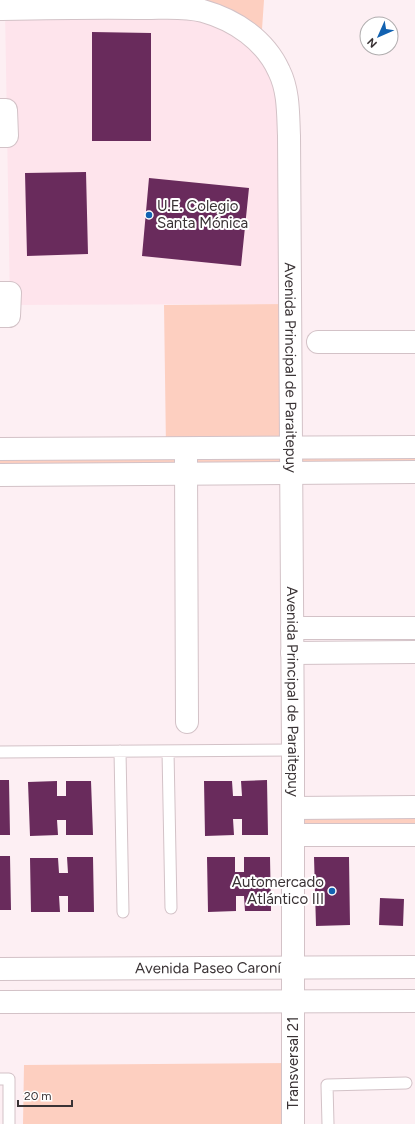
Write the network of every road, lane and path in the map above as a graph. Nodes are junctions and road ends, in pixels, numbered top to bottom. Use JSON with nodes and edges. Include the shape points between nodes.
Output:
{"nodes":[{"id":1,"x":0,"y":9,"type":"edge"},
{"id":2,"x":0,"y":110,"type":"edge"},
{"id":3,"x":0,"y":136,"type":"edge"},
{"id":4,"x":0,"y":293,"type":"edge"},
{"id":5,"x":0,"y":316,"type":"edge"},
{"id":6,"x":318,"y":342,"type":"dead end"},
{"id":7,"x":415,"y":342,"type":"edge"},
{"id":8,"x":415,"y":447,"type":"edge"},
{"id":9,"x":186,"y":448,"type":"junction"},
{"id":10,"x":291,"y":448,"type":"junction"},
{"id":11,"x":5,"y":449,"type":"edge"},
{"id":12,"x":415,"y":472,"type":"edge"},
{"id":13,"x":186,"y":473,"type":"junction"},
{"id":14,"x":291,"y":473,"type":"junction"},
{"id":15,"x":5,"y":475,"type":"edge"},
{"id":16,"x":292,"y":628,"type":"junction"},
{"id":17,"x":415,"y":628,"type":"edge"},
{"id":18,"x":415,"y":652,"type":"edge"},
{"id":19,"x":292,"y":653,"type":"junction"},
{"id":20,"x":187,"y":722,"type":"dead end"},
{"id":21,"x":293,"y":750,"type":"junction"},
{"id":22,"x":120,"y":751,"type":"junction"},
{"id":23,"x":168,"y":751,"type":"junction"},
{"id":24,"x":0,"y":752,"type":"edge"},
{"id":25,"x":415,"y":807,"type":"edge"},
{"id":26,"x":293,"y":808,"type":"junction"},
{"id":27,"x":415,"y":835,"type":"edge"},
{"id":28,"x":293,"y":836,"type":"junction"},
{"id":29,"x":171,"y":908,"type":"dead end"},
{"id":30,"x":123,"y":912,"type":"dead end"},
{"id":31,"x":415,"y":967,"type":"edge"},
{"id":32,"x":293,"y":968,"type":"junction"},
{"id":33,"x":0,"y":969,"type":"edge"},
{"id":34,"x":293,"y":1001,"type":"junction"},
{"id":35,"x":415,"y":1001,"type":"edge"},
{"id":36,"x":0,"y":1002,"type":"edge"},
{"id":37,"x":0,"y":1079,"type":"edge"},
{"id":38,"x":406,"y":1083,"type":"dead end"},
{"id":39,"x":9,"y":1124,"type":"edge"},
{"id":40,"x":293,"y":1124,"type":"edge"},
{"id":41,"x":328,"y":1124,"type":"edge"}],
"edges":[{"from":1,"to":10,"type":"street","name":"Avenida Principal de Paraitepuy","via":[[201,10],[228,20],[249,33],[272,57],[285,87],[289,129]]},
{"from":2,"to":3,"type":"street","via":[[6,110],[7,136]]},
{"from":4,"to":5,"type":"street","via":[[10,293],[9,316]]},
{"from":6,"to":7,"type":"street"},
{"from":8,"to":10,"type":"street"},
{"from":9,"to":10,"type":"street"},
{"from":9,"to":11,"type":"street"},
{"from":9,"to":13,"type":"street"},
{"from":10,"to":14,"type":"street","name":"Avenida Principal de Paraitepuy"},
{"from":11,"to":15,"type":"street"},
{"from":12,"to":14,"type":"street"},
{"from":13,"to":14,"type":"street"},
{"from":13,"to":15,"type":"street"},
{"from":13,"to":20,"type":"street"},
{"from":14,"to":16,"type":"street","name":"Avenida Principal de Paraitepuy"},
{"from":16,"to":17,"type":"street"},
{"from":16,"to":19,"type":"street","name":"Avenida Principal de Paraitepuy"},
{"from":18,"to":19,"type":"street"},
{"from":19,"to":21,"type":"street","name":"Avenida Principal de Paraitepuy"},
{"from":21,"to":23,"type":"lane"},
{"from":21,"to":26,"type":"street","name":"Avenida Principal de Paraitepuy"},
{"from":22,"to":23,"type":"lane"},
{"from":22,"to":24,"type":"lane"},
{"from":22,"to":30,"type":"lane"},
{"from":23,"to":29,"type":"lane"},
{"from":25,"to":26,"type":"street"},
{"from":26,"to":28,"type":"street","name":"Avenida Principal de Paraitepuy"},
{"from":27,"to":28,"type":"street"},
{"from":28,"to":32,"type":"street","name":"Avenida Principal de Paraitepuy"},
{"from":31,"to":32,"type":"street","name":"Avenida Paseo Caroní"},
{"from":32,"to":33,"type":"street","name":"Avenida Paseo Caroní"},
{"from":32,"to":34,"type":"street","name":"Transversal 21"},
{"from":34,"to":35,"type":"street"},
{"from":34,"to":36,"type":"street"},
{"from":34,"to":40,"type":"street","name":"Transversal 21"},
{"from":37,"to":39,"type":"lane","via":[[10,1079]]},
{"from":38,"to":41,"type":"lane","via":[[327,1085]]}]}
